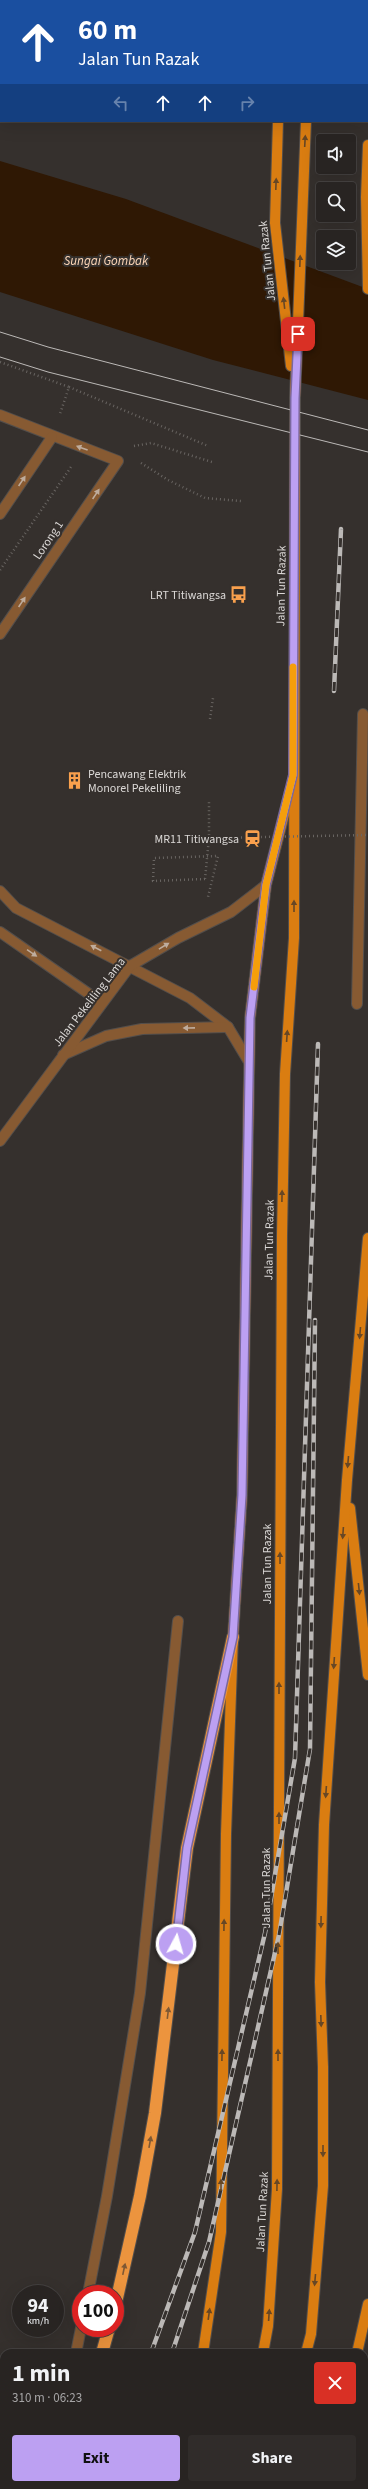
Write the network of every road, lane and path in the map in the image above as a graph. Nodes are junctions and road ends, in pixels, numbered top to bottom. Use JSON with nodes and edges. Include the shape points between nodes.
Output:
{"nodes":[{"id":1,"x":278,"y":122,"type":"edge"},
{"id":2,"x":306,"y":122,"type":"edge"},
{"id":3,"x":368,"y":145,"type":"edge"},
{"id":4,"x":367,"y":195,"type":"edge"},
{"id":5,"x":367,"y":243,"type":"edge"},
{"id":6,"x":368,"y":289,"type":"edge"},
{"id":7,"x":0,"y":362,"type":"edge"},
{"id":8,"x":69,"y":388,"type":"junction"},
{"id":9,"x":295,"y":398,"type":"junction"},
{"id":10,"x":0,"y":415,"type":"edge"},
{"id":11,"x":52,"y":437,"type":"junction"},
{"id":12,"x":131,"y":446,"type":"dead end"},
{"id":13,"x":208,"y":446,"type":"dead end"},
{"id":14,"x":83,"y":448,"type":"junction"},
{"id":15,"x":212,"y":462,"type":"dead end"},
{"id":16,"x":205,"y":498,"type":"dead end"},
{"id":17,"x":242,"y":500,"type":"dead end"},
{"id":18,"x":0,"y":514,"type":"edge"},
{"id":19,"x":0,"y":570,"type":"edge"},
{"id":20,"x":0,"y":634,"type":"edge"},
{"id":21,"x":213,"y":698,"type":"dead end"},
{"id":22,"x":363,"y":714,"type":"dead end"},
{"id":23,"x":210,"y":719,"type":"dead end"},
{"id":24,"x":293,"y":775,"type":"junction"},
{"id":25,"x":209,"y":801,"type":"dead end"},
{"id":26,"x":364,"y":835,"type":"edge"},
{"id":27,"x":209,"y":838,"type":"junction"},
{"id":28,"x":266,"y":885,"type":"junction"},
{"id":29,"x":0,"y":891,"type":"edge"},
{"id":30,"x":207,"y":901,"type":"dead end"},
{"id":31,"x":0,"y":932,"type":"edge"},
{"id":32,"x":130,"y":966,"type":"junction"},
{"id":33,"x":102,"y":1003,"type":"junction"},
{"id":34,"x":356,"y":1004,"type":"dead end"},
{"id":35,"x":228,"y":1027,"type":"junction"},
{"id":36,"x":62,"y":1056,"type":"junction"},
{"id":37,"x":249,"y":1062,"type":"junction"},
{"id":38,"x":0,"y":1141,"type":"edge"},
{"id":39,"x":368,"y":1238,"type":"edge"},
{"id":40,"x":347,"y":1480,"type":"junction"},
{"id":41,"x":178,"y":1621,"type":"dead end"},
{"id":42,"x":233,"y":1637,"type":"junction"},
{"id":43,"x":368,"y":1676,"type":"edge"},
{"id":44,"x":90,"y":2285,"type":"edge"},
{"id":45,"x":120,"y":2285,"type":"edge"},
{"id":46,"x":368,"y":2304,"type":"edge"},
{"id":47,"x":79,"y":2337,"type":"edge"},
{"id":48,"x":106,"y":2337,"type":"edge"},
{"id":49,"x":77,"y":2349,"type":"edge"},
{"id":50,"x":103,"y":2349,"type":"edge"},
{"id":51,"x":204,"y":2349,"type":"edge"},
{"id":52,"x":264,"y":2349,"type":"edge"},
{"id":53,"x":307,"y":2349,"type":"edge"},
{"id":54,"x":358,"y":2349,"type":"edge"}],
"edges":[{"from":9,"to":1,"type":"main road","name":"Jalan Tun Razak","one_way":true,"via":[[275,223]]},
{"from":9,"to":2,"type":"main road","name":"Jalan Tun Razak","one_way":true},
{"from":3,"to":4,"type":"main road"},
{"from":4,"to":5,"type":"main road"},
{"from":5,"to":6,"type":"main road"},
{"from":7,"to":8,"type":"path"},
{"from":8,"to":11,"type":"path"},
{"from":8,"to":13,"type":"path"},
{"from":9,"to":24,"type":"main road","name":"Jalan Tun Razak"},
{"from":10,"to":11,"type":"street"},
{"from":14,"to":11,"type":"street","one_way":true},
{"from":18,"to":11,"type":"street","one_way":true},
{"from":12,"to":15,"type":"path","via":[[151,443]]},
{"from":14,"to":19,"type":"path"},
{"from":20,"to":14,"type":"street","name":"Lorong 1","one_way":true,"via":[[118,461]]},
{"from":16,"to":17,"type":"path"},
{"from":21,"to":23,"type":"path"},
{"from":22,"to":26,"type":"street"},
{"from":24,"to":28,"type":"main road","name":"Jalan Tun Razak"},
{"from":52,"to":24,"type":"main road","name":"Jalan Tun Razak","one_way":true,"via":[[268,2326],[277,2189],[282,1235],[284,1074],[294,938]]},
{"from":25,"to":27,"type":"path","bridge":true},
{"from":26,"to":27,"type":"path","bridge":true},
{"from":26,"to":34,"type":"street"},
{"from":27,"to":30,"type":"path","bridge":true,"via":[[205,879],[153,881],[154,858],[218,856]]},
{"from":32,"to":28,"type":"street","name":"Jalan Pekeliling Lama","one_way":true,"via":[[178,938],[231,912]]},
{"from":28,"to":37,"type":"main road","name":"Jalan Tun Razak","via":[[250,1018]]},
{"from":32,"to":29,"type":"street","one_way":true,"via":[[16,908]]},
{"from":31,"to":33,"type":"street","one_way":true},
{"from":32,"to":33,"type":"street","name":"Jalan Pekeliling Lama"},
{"from":32,"to":35,"type":"street","via":[[190,998]]},
{"from":33,"to":36,"type":"street","name":"Jalan Pekeliling Lama"},
{"from":35,"to":36,"type":"street","one_way":true,"via":[[142,1029],[106,1036]]},
{"from":35,"to":37,"type":"street"},
{"from":36,"to":38,"type":"street","name":"Jalan Pekeliling Lama"},
{"from":37,"to":42,"type":"main road","name":"Jalan Tun Razak","via":[[242,1495]]},
{"from":39,"to":40,"type":"main road","one_way":true},
{"from":40,"to":43,"type":"main road","one_way":true},
{"from":40,"to":53,"type":"main road","one_way":true,"via":[[324,1825],[320,1982],[323,2186],[311,2334]]},
{"from":41,"to":44,"type":"street","via":[[140,1993],[108,2196]]},
{"from":45,"to":42,"type":"highway","one_way":true,"via":[[155,2113],[187,1848]]},
{"from":51,"to":42,"type":"main road","name":"Jalan Tun Razak","one_way":true,"via":[[221,2232],[225,1842]]},
{"from":46,"to":54,"type":"main road"},
{"from":47,"to":49,"type":"street"},
{"from":48,"to":50,"type":"highway"}]}
